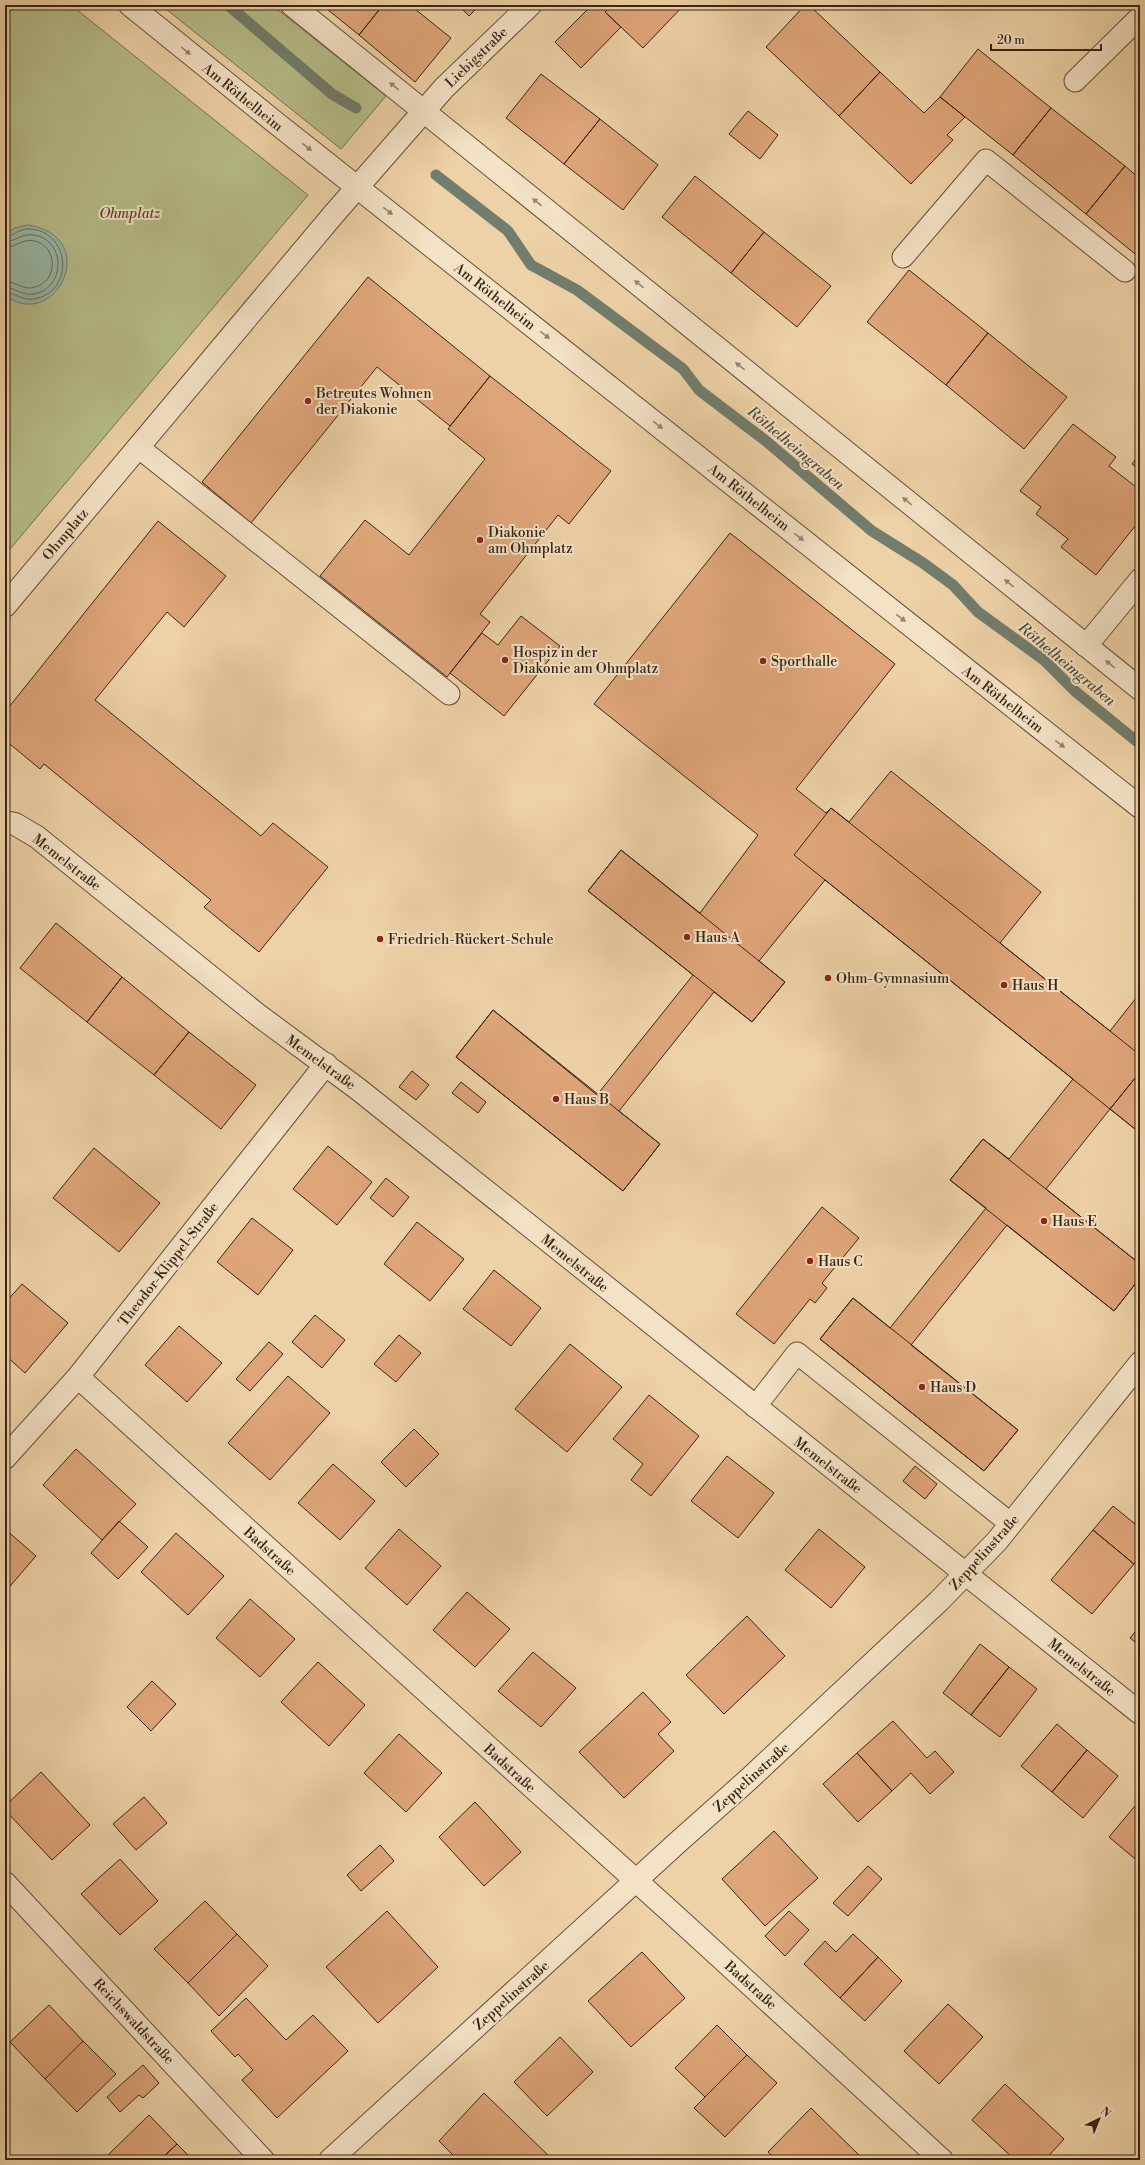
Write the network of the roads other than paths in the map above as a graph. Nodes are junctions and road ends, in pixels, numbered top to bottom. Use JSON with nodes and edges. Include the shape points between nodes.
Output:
{"nodes":[{"id":1,"x":130,"y":5,"type":"edge"},
{"id":2,"x":292,"y":5,"type":"edge"},
{"id":3,"x":530,"y":5,"type":"edge"},
{"id":4,"x":1140,"y":17,"type":"edge"},
{"id":5,"x":1075,"y":81,"type":"dead end"},
{"id":6,"x":424,"y":111,"type":"junction"},
{"id":7,"x":357,"y":187,"type":"junction"},
{"id":8,"x":903,"y":257,"type":"dead end"},
{"id":9,"x":1125,"y":271,"type":"dead end"},
{"id":10,"x":138,"y":447,"type":"junction"},
{"id":11,"x":1140,"y":580,"type":"edge"},
{"id":12,"x":5,"y":606,"type":"edge"},
{"id":13,"x":1086,"y":646,"type":"junction"},
{"id":14,"x":1140,"y":689,"type":"edge"},
{"id":15,"x":449,"y":694,"type":"dead end"},
{"id":16,"x":1140,"y":808,"type":"edge"},
{"id":17,"x":5,"y":822,"type":"edge"},
{"id":18,"x":326,"y":1064,"type":"junction"},
{"id":19,"x":1140,"y":1363,"type":"edge"},
{"id":20,"x":78,"y":1377,"type":"junction"},
{"id":21,"x":755,"y":1407,"type":"junction"},
{"id":22,"x":5,"y":1458,"type":"edge"},
{"id":23,"x":1011,"y":1524,"type":"junction"},
{"id":24,"x":966,"y":1574,"type":"junction"},
{"id":25,"x":1140,"y":1714,"type":"edge"},
{"id":26,"x":635,"y":1881,"type":"junction"},
{"id":27,"x":5,"y":1883,"type":"edge"},
{"id":28,"x":263,"y":2160,"type":"edge"},
{"id":29,"x":330,"y":2160,"type":"edge"},
{"id":30,"x":942,"y":2160,"type":"edge"}],
"edges":[{"from":1,"to":7,"type":"street","name":"Am Röthelheim","one_way":true},
{"from":6,"to":2,"type":"street","one_way":true},
{"from":3,"to":6,"type":"street","name":"Liebigstraße","via":[[444,88]]},
{"from":4,"to":5,"type":"lane"},
{"from":6,"to":7,"type":"street"},
{"from":13,"to":6,"type":"street","one_way":true},
{"from":7,"to":10,"type":"street","name":"Ohmplatz"},
{"from":7,"to":16,"type":"street","name":"Am Röthelheim","one_way":true},
{"from":8,"to":9,"type":"lane","via":[[986,160]]},
{"from":10,"to":12,"type":"street","name":"Ohmplatz"},
{"from":10,"to":15,"type":"lane"},
{"from":11,"to":13,"type":"street"},
{"from":14,"to":13,"type":"street","one_way":true},
{"from":17,"to":18,"type":"street","name":"Memelstraße","via":[[15,824],[37,837],[264,1020]]},
{"from":18,"to":20,"type":"street","name":"Theodor-Klippel-Straße"},
{"from":18,"to":21,"type":"street","name":"Memelstraße"},
{"from":19,"to":23,"type":"street","name":"Zeppelinstraße"},
{"from":20,"to":22,"type":"street","name":"Theodor-Klippel-Straße"},
{"from":20,"to":26,"type":"street","name":"Badstraße"},
{"from":21,"to":23,"type":"lane","via":[[797,1353]]},
{"from":21,"to":24,"type":"street","name":"Memelstraße"},
{"from":23,"to":24,"type":"street","name":"Zeppelinstraße"},
{"from":24,"to":25,"type":"street","name":"Memelstraße"},
{"from":24,"to":26,"type":"street","name":"Zeppelinstraße","via":[[749,1780]]},
{"from":26,"to":29,"type":"street","name":"Zeppelinstraße"},
{"from":26,"to":30,"type":"street","name":"Badstraße"},
{"from":27,"to":28,"type":"street","name":"Reichswaldstraße"}]}
